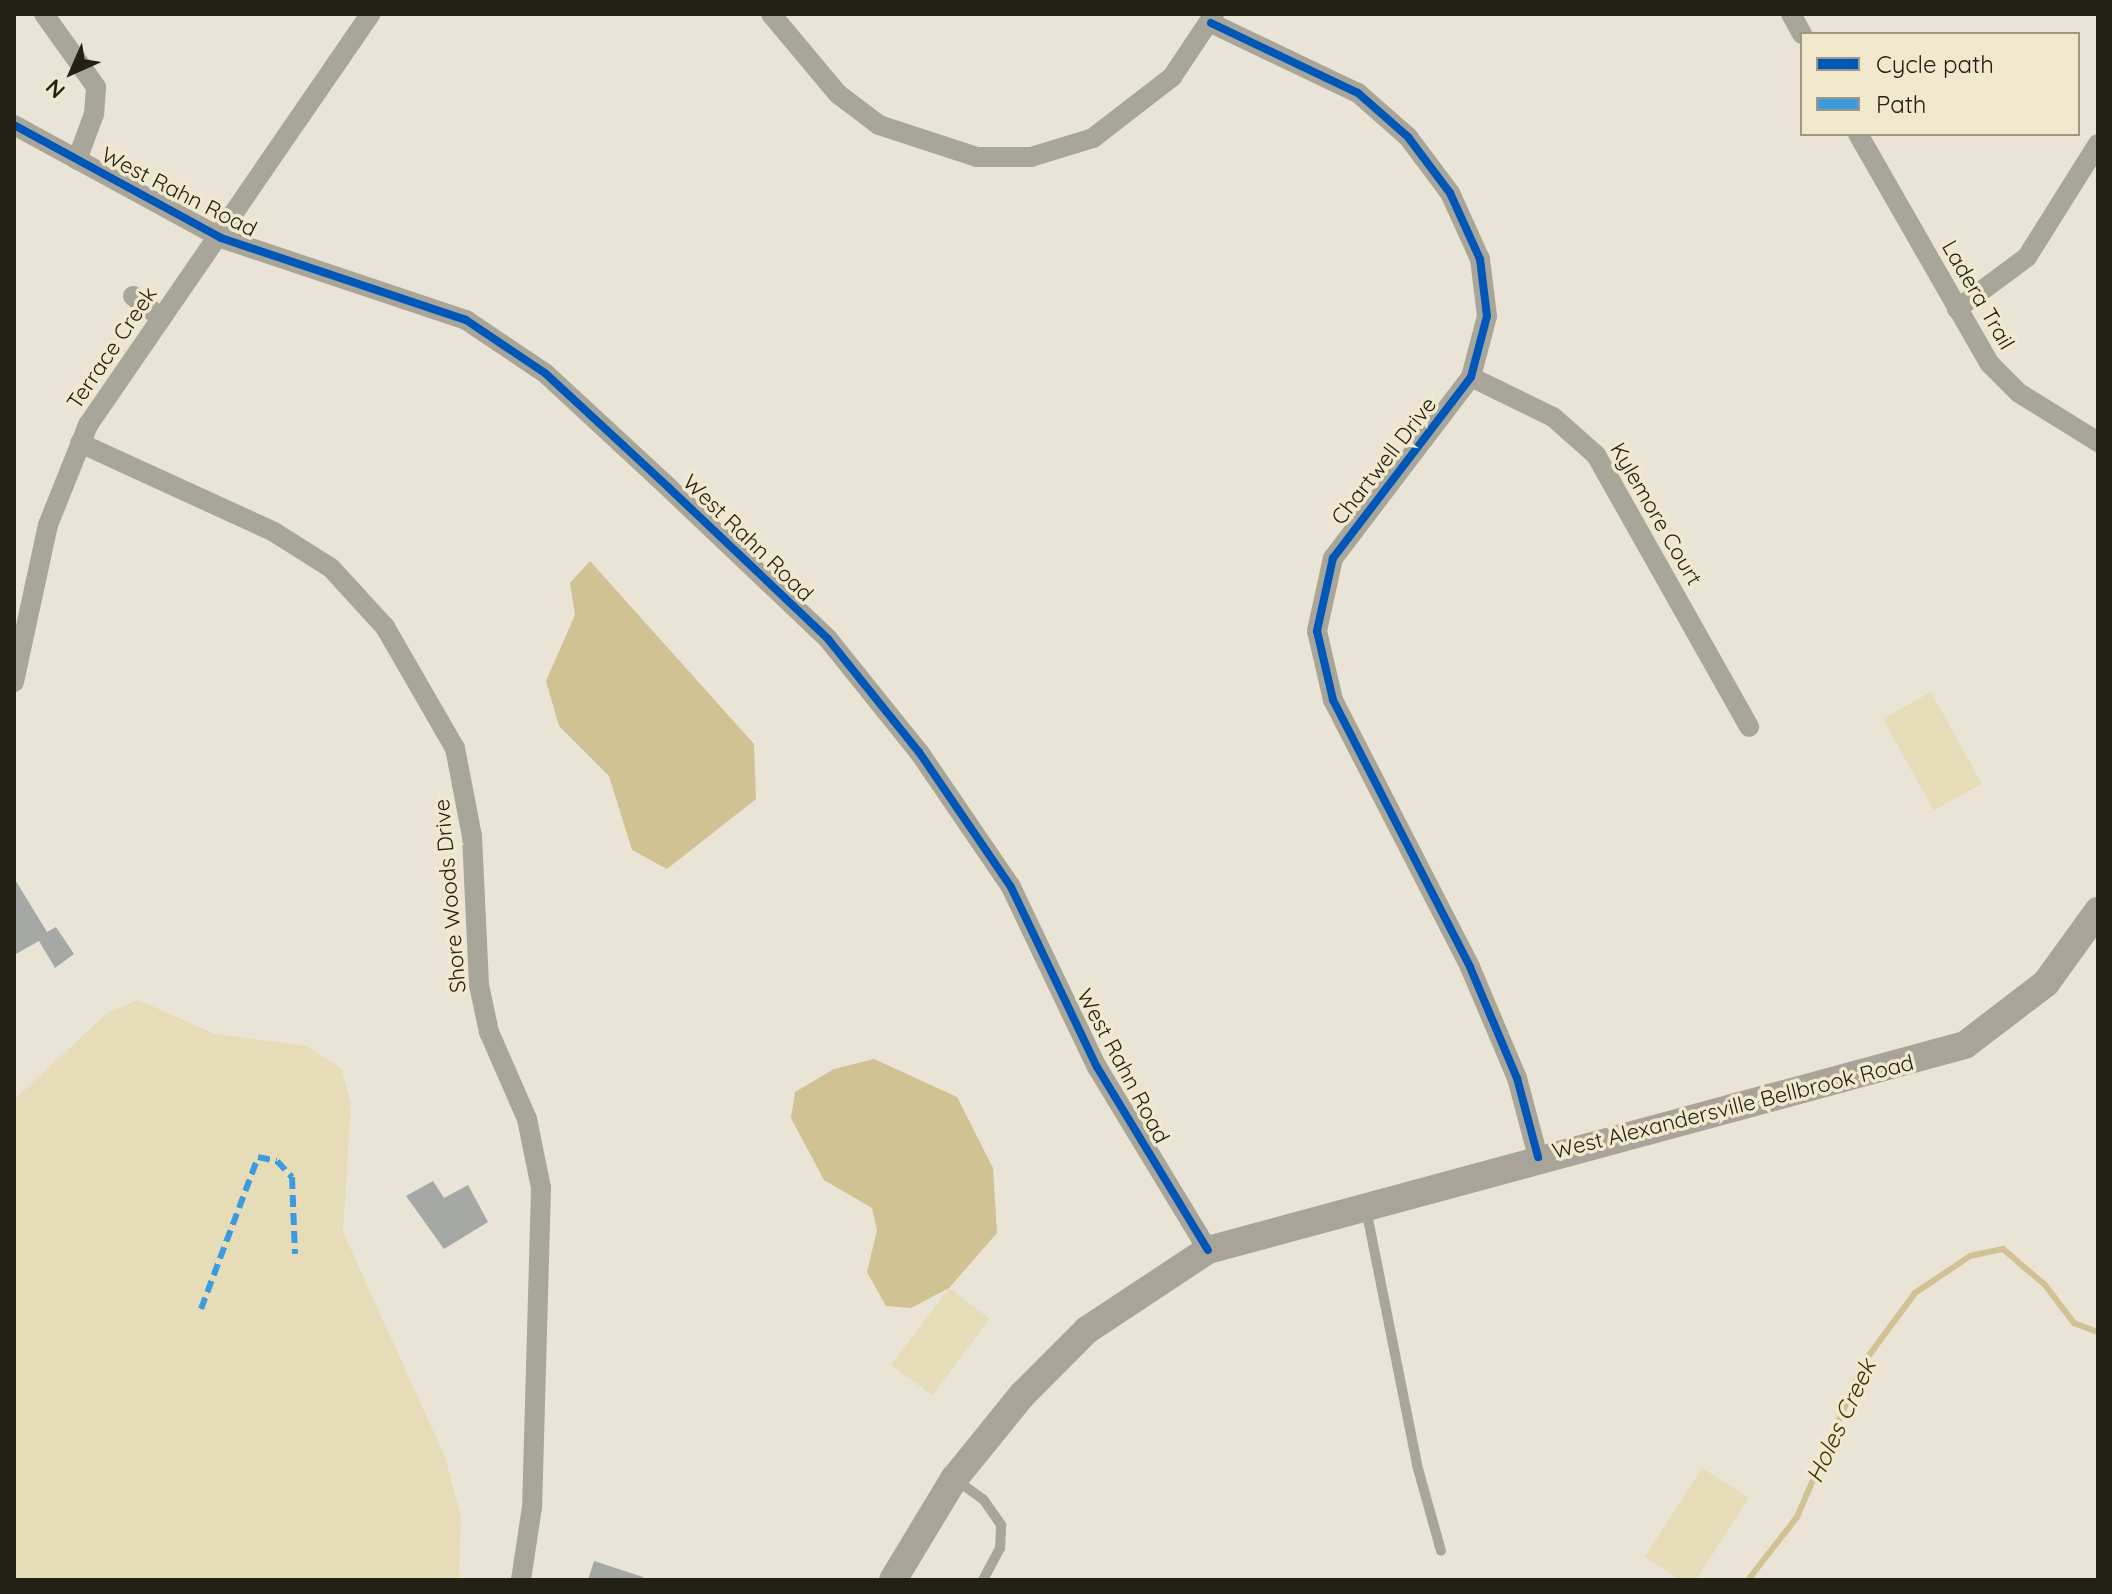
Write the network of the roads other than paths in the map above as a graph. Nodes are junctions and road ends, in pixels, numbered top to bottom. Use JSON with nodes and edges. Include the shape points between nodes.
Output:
{"nodes":[{"id":1,"x":44,"y":14,"type":"edge"},
{"id":2,"x":371,"y":14,"type":"edge"},
{"id":3,"x":771,"y":14,"type":"edge"},
{"id":4,"x":1791,"y":14,"type":"edge"},
{"id":5,"x":1212,"y":18,"type":"edge"},
{"id":6,"x":1801,"y":32,"type":"edge"},
{"id":7,"x":14,"y":125,"type":"edge"},
{"id":8,"x":1859,"y":136,"type":"edge"},
{"id":9,"x":2098,"y":144,"type":"edge"},
{"id":10,"x":77,"y":160,"type":"junction"},
{"id":11,"x":221,"y":238,"type":"junction"},
{"id":12,"x":133,"y":296,"type":"dead end"},
{"id":13,"x":1957,"y":309,"type":"junction"},
{"id":14,"x":161,"y":318,"type":"junction"},
{"id":15,"x":1471,"y":377,"type":"junction"},
{"id":16,"x":2098,"y":442,"type":"edge"},
{"id":17,"x":80,"y":443,"type":"junction"},
{"id":18,"x":14,"y":682,"type":"edge"},
{"id":19,"x":1749,"y":727,"type":"dead end"},
{"id":20,"x":2098,"y":911,"type":"edge"},
{"id":21,"x":1538,"y":1157,"type":"junction"},
{"id":22,"x":1364,"y":1203,"type":"junction"},
{"id":23,"x":1208,"y":1250,"type":"junction"},
{"id":24,"x":954,"y":1479,"type":"junction"},
{"id":25,"x":1441,"y":1551,"type":"dead end"},
{"id":26,"x":521,"y":1580,"type":"edge"},
{"id":27,"x":893,"y":1580,"type":"edge"},
{"id":28,"x":983,"y":1580,"type":"edge"}],
"edges":[{"from":1,"to":10,"type":"street","via":[[96,87],[94,114]]},
{"from":2,"to":11,"type":"street","name":"Terrace Creek"},
{"from":3,"to":5,"type":"street","via":[[838,94],[879,125],[977,157],[1031,157],[1093,138],[1172,77]]},
{"from":4,"to":6,"type":"street"},
{"from":5,"to":15,"type":"street","name":"Chartwell Drive","via":[[1358,93],[1408,137],[1450,193],[1480,259],[1487,316]]},
{"from":7,"to":10,"type":"street","name":"West Rahn Road"},
{"from":8,"to":13,"type":"street","name":"Ladera Trail"},
{"from":9,"to":13,"type":"street","via":[[2027,257]]},
{"from":10,"to":11,"type":"street","name":"West Rahn Road"},
{"from":11,"to":14,"type":"street","name":"Terrace Creek"},
{"from":11,"to":23,"type":"street","name":"West Rahn Road","via":[[435,307],[497,337],[545,373],[828,639],[919,752],[1011,887],[1097,1067]]},
{"from":12,"to":14,"type":"street"},
{"from":13,"to":16,"type":"street","name":"Ladera Trail","via":[[2003,380]]},
{"from":14,"to":17,"type":"street","name":"Terrace Creek"},
{"from":15,"to":19,"type":"street","name":"Kylemore Court","via":[[1553,417],[1596,455]]},
{"from":15,"to":21,"type":"street","name":"Chartwell Drive","via":[[1333,558],[1317,631],[1333,700],[1470,967],[1517,1078]]},
{"from":17,"to":18,"type":"street","name":"Terrace Creek","via":[[48,525]]},
{"from":17,"to":26,"type":"street","name":"Shore Woods Drive","via":[[274,532],[331,568],[385,627],[455,748],[472,836],[479,985],[489,1032],[527,1119],[541,1188],[532,1507]]},
{"from":20,"to":21,"type":"main road","name":"West Alexandersville Bellbrook Road","via":[[2046,983],[1965,1045]]},
{"from":21,"to":22,"type":"main road","name":"West Alexandersville Bellbrook Road"},
{"from":22,"to":23,"type":"main road","name":"West Alexandersville Bellbrook Road"},
{"from":22,"to":25,"type":"lane","via":[[1386,1287],[1417,1465]]},
{"from":23,"to":24,"type":"main road","name":"West Alexandersville Bellbrook Road","via":[[1087,1330],[1022,1395]]},
{"from":24,"to":27,"type":"main road","name":"West Alexandersville Bellbrook Road"},
{"from":24,"to":28,"type":"lane","via":[[983,1499],[1001,1525],[1000,1548]]}]}
